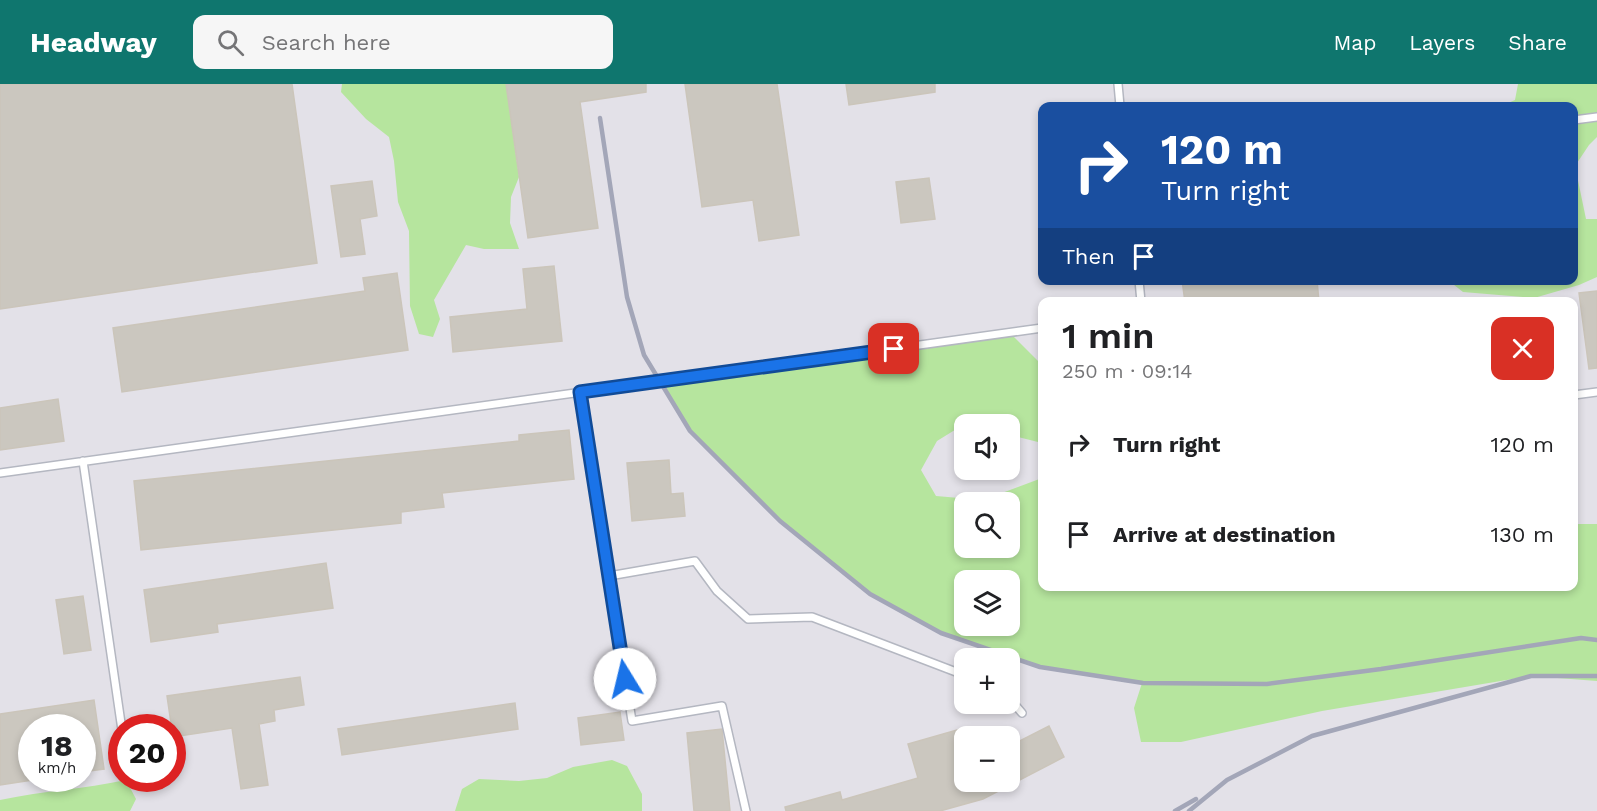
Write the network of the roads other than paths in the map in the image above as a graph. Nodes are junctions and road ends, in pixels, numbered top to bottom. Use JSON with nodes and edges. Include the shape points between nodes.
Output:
{"nodes":[{"id":1,"x":1118,"y":84,"type":"edge"},
{"id":2,"x":1120,"y":102,"type":"edge"},
{"id":3,"x":1597,"y":117,"type":"edge"},
{"id":4,"x":1578,"y":119,"type":"edge"},
{"id":5,"x":1038,"y":329,"type":"edge"},
{"id":6,"x":580,"y":392,"type":"junction"},
{"id":7,"x":1597,"y":392,"type":"edge"},
{"id":8,"x":1578,"y":394,"type":"edge"},
{"id":9,"x":83,"y":461,"type":"junction"},
{"id":10,"x":0,"y":473,"type":"edge"},
{"id":11,"x":609,"y":576,"type":"junction"},
{"id":12,"x":954,"y":671,"type":"edge"},
{"id":13,"x":1020,"y":711,"type":"edge"},
{"id":14,"x":1022,"y":713,"type":"dead end"},
{"id":15,"x":120,"y":714,"type":"edge"},
{"id":16,"x":746,"y":811,"type":"edge"}],
"edges":[{"from":1,"to":2,"type":"lane"},
{"from":3,"to":4,"type":"lane"},
{"from":5,"to":6,"type":"lane"},
{"from":6,"to":9,"type":"lane"},
{"from":6,"to":11,"type":"lane"},
{"from":7,"to":8,"type":"lane"},
{"from":9,"to":10,"type":"lane"},
{"from":9,"to":15,"type":"lane"},
{"from":11,"to":12,"type":"lane","via":[[695,561],[717,591],[748,619],[812,617]]},
{"from":11,"to":16,"type":"lane","via":[[632,721],[722,706]]},
{"from":13,"to":14,"type":"lane"}]}
